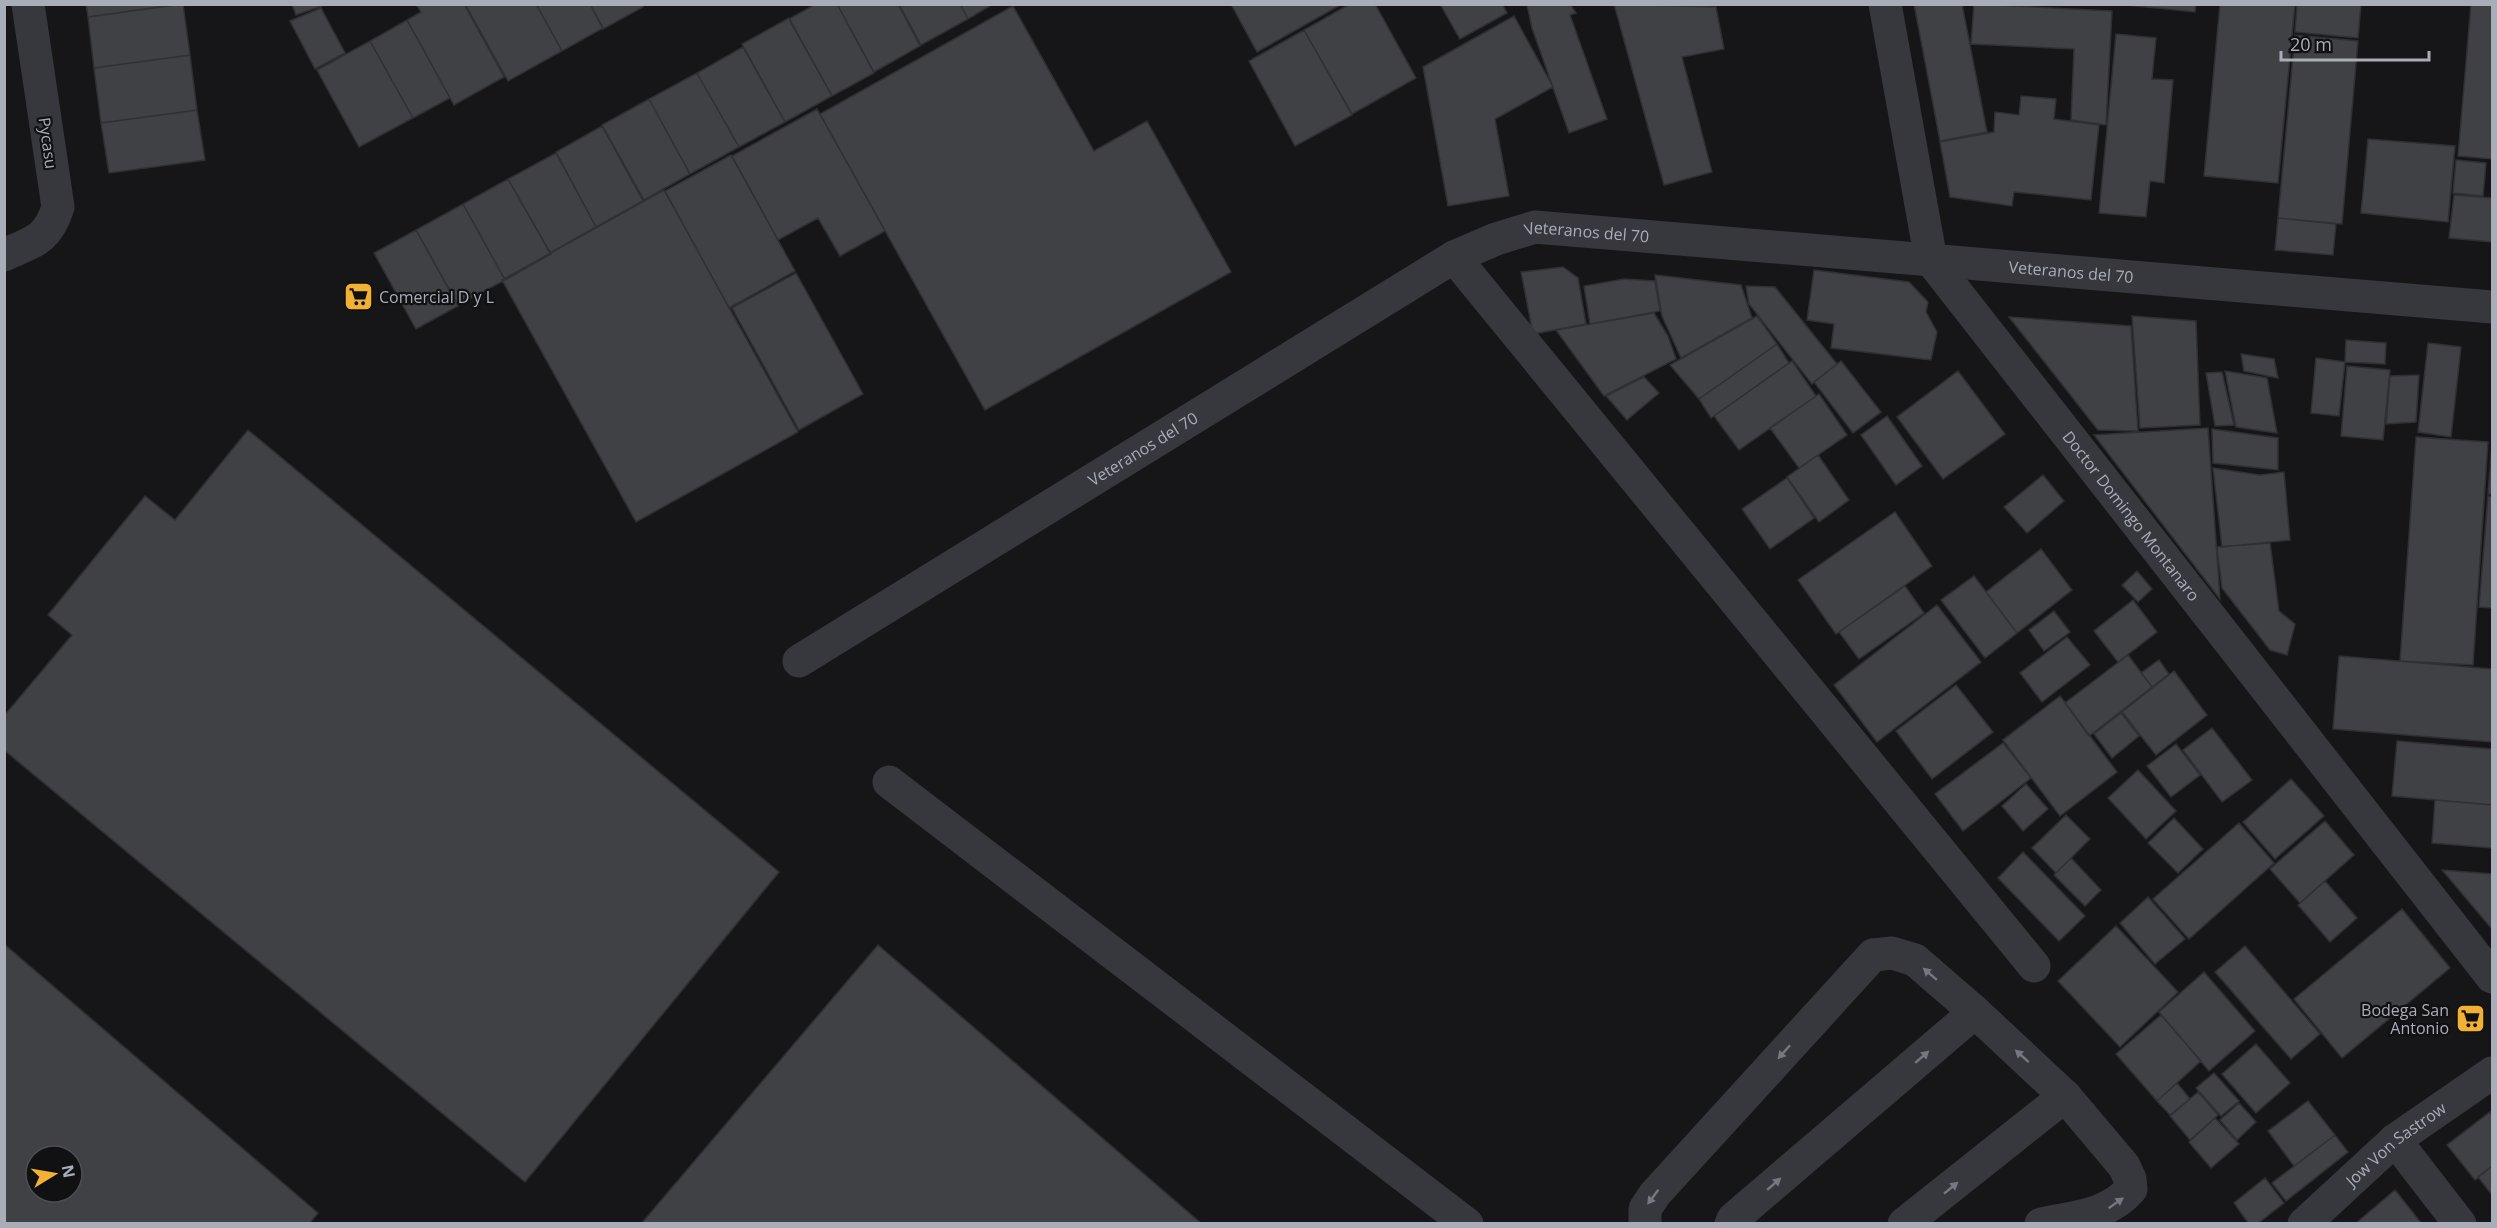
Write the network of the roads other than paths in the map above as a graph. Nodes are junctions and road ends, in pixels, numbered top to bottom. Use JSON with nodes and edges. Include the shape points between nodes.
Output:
{"nodes":[{"id":1,"x":28,"y":4,"type":"edge"},
{"id":2,"x":1885,"y":4,"type":"edge"},
{"id":3,"x":4,"y":255,"type":"edge"},
{"id":4,"x":1454,"y":257,"type":"junction"},
{"id":5,"x":1931,"y":260,"type":"junction"},
{"id":6,"x":2493,"y":307,"type":"edge"},
{"id":7,"x":799,"y":661,"type":"dead end"},
{"id":8,"x":889,"y":782,"type":"dead end"},
{"id":9,"x":2034,"y":966,"type":"dead end"},
{"id":10,"x":2493,"y":976,"type":"edge"},
{"id":11,"x":1975,"y":1011,"type":"junction"},
{"id":12,"x":2493,"y":1073,"type":"edge"},
{"id":13,"x":2066,"y":1096,"type":"junction"},
{"id":14,"x":2395,"y":1140,"type":"junction"},
{"id":15,"x":1915,"y":1221,"type":"edge"},
{"id":16,"x":1467,"y":1224,"type":"edge"},
{"id":17,"x":1645,"y":1224,"type":"edge"},
{"id":18,"x":1731,"y":1224,"type":"edge"},
{"id":19,"x":2041,"y":1224,"type":"edge"},
{"id":20,"x":2304,"y":1224,"type":"edge"},
{"id":21,"x":2460,"y":1224,"type":"edge"}],
"edges":[{"from":1,"to":3,"type":"street","name":"Pycasu","via":[[58,207],[52,225],[40,238]]},
{"from":2,"to":5,"type":"street","name":"Doctor Domingo Montanaro"},
{"from":4,"to":5,"type":"street","name":"Veteranos del 70","via":[[1535,227]]},
{"from":4,"to":7,"type":"street","name":"Veteranos del 70"},
{"from":4,"to":9,"type":"street"},
{"from":5,"to":6,"type":"street","name":"Veteranos del 70"},
{"from":5,"to":10,"type":"street","name":"Doctor Domingo Montanaro"},
{"from":8,"to":16,"type":"street"},
{"from":13,"to":11,"type":"street","one_way":true},
{"from":11,"to":17,"type":"street","one_way":true,"via":[[1915,960],[1892,953],[1873,955],[1655,1194],[1644,1209]]},
{"from":18,"to":11,"type":"street","one_way":true},
{"from":12,"to":14,"type":"street","name":"Jow Von Sastrow"},
{"from":15,"to":13,"type":"street","one_way":true},
{"from":19,"to":13,"type":"street","one_way":true,"via":[[2104,1210],[2121,1201],[2131,1189],[2124,1166]]},
{"from":14,"to":20,"type":"street","name":"Jow Von Sastrow"},
{"from":14,"to":21,"type":"street"}]}
